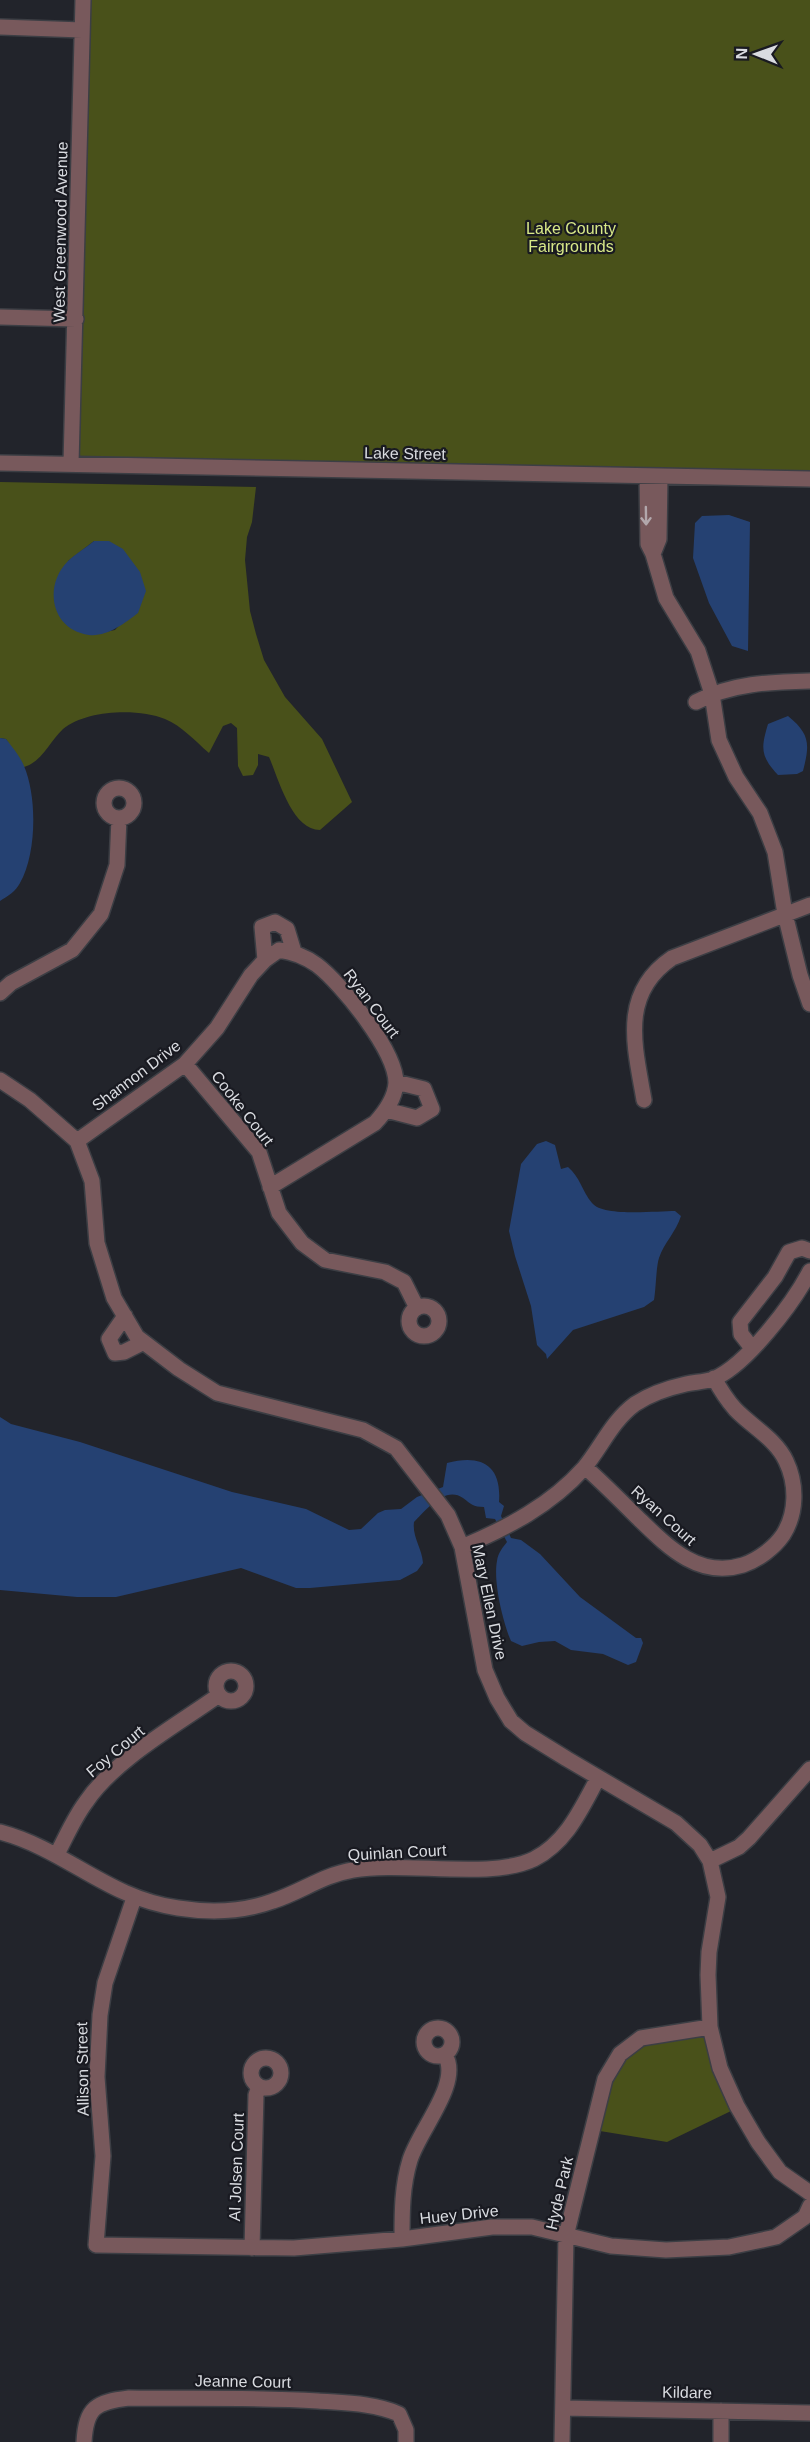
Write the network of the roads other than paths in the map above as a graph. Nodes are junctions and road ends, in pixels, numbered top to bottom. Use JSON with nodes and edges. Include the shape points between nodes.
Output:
{"nodes":[{"id":1,"x":83,"y":0,"type":"edge"},
{"id":2,"x":0,"y":27,"type":"edge"},
{"id":3,"x":82,"y":30,"type":"junction"},
{"id":4,"x":0,"y":317,"type":"edge"},
{"id":5,"x":76,"y":319,"type":"junction"},
{"id":6,"x":0,"y":463,"type":"edge"},
{"id":7,"x":71,"y":464,"type":"junction"},
{"id":8,"x":654,"y":477,"type":"junction"},
{"id":9,"x":810,"y":479,"type":"edge"},
{"id":10,"x":810,"y":681,"type":"edge"},
{"id":11,"x":712,"y":694,"type":"junction"},
{"id":12,"x":696,"y":702,"type":"dead end"},
{"id":13,"x":119,"y":818,"type":"dead end"},
{"id":14,"x":810,"y":905,"type":"edge"},
{"id":15,"x":785,"y":914,"type":"junction"},
{"id":16,"x":287,"y":951,"type":"junction"},
{"id":17,"x":265,"y":960,"type":"junction"},
{"id":18,"x":0,"y":993,"type":"edge"},
{"id":19,"x":810,"y":1004,"type":"edge"},
{"id":20,"x":185,"y":1064,"type":"junction"},
{"id":21,"x":0,"y":1080,"type":"edge"},
{"id":22,"x":396,"y":1082,"type":"junction"},
{"id":23,"x":644,"y":1100,"type":"dead end"},
{"id":24,"x":386,"y":1110,"type":"junction"},
{"id":25,"x":77,"y":1141,"type":"junction"},
{"id":26,"x":270,"y":1186,"type":"junction"},
{"id":27,"x":810,"y":1251,"type":"edge"},
{"id":28,"x":810,"y":1272,"type":"edge"},
{"id":29,"x":417,"y":1308,"type":"dead end"},
{"id":30,"x":125,"y":1316,"type":"junction"},
{"id":31,"x":144,"y":1342,"type":"junction"},
{"id":32,"x":752,"y":1348,"type":"junction"},
{"id":33,"x":714,"y":1378,"type":"junction"},
{"id":34,"x":585,"y":1467,"type":"junction"},
{"id":35,"x":462,"y":1547,"type":"junction"},
{"id":36,"x":219,"y":1695,"type":"dead end"},
{"id":37,"x":810,"y":1769,"type":"edge"},
{"id":38,"x":598,"y":1778,"type":"junction"},
{"id":39,"x":0,"y":1832,"type":"edge"},
{"id":40,"x":57,"y":1854,"type":"junction"},
{"id":41,"x":710,"y":1862,"type":"junction"},
{"id":42,"x":134,"y":1898,"type":"junction"},
{"id":43,"x":710,"y":2027,"type":"junction"},
{"id":44,"x":445,"y":2055,"type":"dead end"},
{"id":45,"x":259,"y":2086,"type":"dead end"},
{"id":46,"x":810,"y":2193,"type":"edge"},
{"id":47,"x":810,"y":2206,"type":"edge"},
{"id":48,"x":566,"y":2236,"type":"junction"},
{"id":49,"x":402,"y":2239,"type":"junction"},
{"id":50,"x":96,"y":2245,"type":"joint"},
{"id":51,"x":252,"y":2248,"type":"junction"},
{"id":52,"x":563,"y":2408,"type":"junction"},
{"id":53,"x":722,"y":2411,"type":"junction"},
{"id":54,"x":810,"y":2413,"type":"edge"},
{"id":55,"x":84,"y":2442,"type":"edge"},
{"id":56,"x":406,"y":2442,"type":"edge"},
{"id":57,"x":562,"y":2442,"type":"edge"},
{"id":58,"x":721,"y":2442,"type":"edge"}],
"edges":[{"from":1,"to":3,"type":"street","name":"West Greenwood Avenue"},
{"from":2,"to":3,"type":"street"},
{"from":3,"to":5,"type":"street","name":"West Greenwood Avenue"},
{"from":4,"to":5,"type":"street"},
{"from":5,"to":7,"type":"street","name":"West Greenwood Avenue"},
{"from":6,"to":7,"type":"street","name":"Lake Street"},
{"from":7,"to":8,"type":"street","name":"Lake Street"},
{"from":8,"to":9,"type":"street","name":"Lake Street"},
{"from":8,"to":11,"type":"street","via":[[659,539],[653,554],[666,598],[698,651]]},
{"from":10,"to":11,"type":"street","via":[[755,683]]},
{"from":11,"to":12,"type":"street"},
{"from":11,"to":15,"type":"street","via":[[719,740],[736,777],[760,813],[775,852]]},
{"from":13,"to":18,"type":"street","via":[[117,865],[100,914],[72,951],[11,983]]},
{"from":14,"to":15,"type":"street"},
{"from":15,"to":19,"type":"street"},
{"from":15,"to":23,"type":"street","via":[[672,958],[657,968],[644,986],[635,1021]]},
{"from":16,"to":17,"type":"street","name":"Shannon Drive"},
{"from":16,"to":17,"type":"street","via":[[286,929],[275,922],[262,927]]},
{"from":16,"to":22,"type":"street","name":"Ryan Court","via":[[315,964],[339,986],[377,1035],[389,1056]]},
{"from":17,"to":20,"type":"street","name":"Shannon Drive","via":[[217,1029]]},
{"from":20,"to":25,"type":"street","name":"Shannon Drive"},
{"from":20,"to":26,"type":"street","name":"Cooke Court","via":[[259,1152]]},
{"from":21,"to":25,"type":"street","name":"Mary Ellen Drive"},
{"from":22,"to":24,"type":"street"},
{"from":22,"to":24,"type":"street","via":[[424,1089],[432,1109],[417,1118]]},
{"from":24,"to":26,"type":"street","via":[[375,1123]]},
{"from":25,"to":30,"type":"street","name":"Mary Ellen Drive","via":[[93,1181],[97,1243],[114,1298]]},
{"from":26,"to":29,"type":"street","name":"Cooke Court","via":[[279,1213],[302,1244],[325,1260],[385,1272],[404,1282]]},
{"from":27,"to":32,"type":"street","via":[[802,1248],[789,1252],[740,1322],[741,1334]]},
{"from":28,"to":32,"type":"street","via":[[792,1301]]},
{"from":30,"to":31,"type":"street","name":"Mary Ellen Drive"},
{"from":30,"to":31,"type":"street","via":[[109,1339],[115,1353]]},
{"from":31,"to":35,"type":"street","name":"Mary Ellen Drive","via":[[217,1393],[363,1430],[396,1448],[448,1515]]},
{"from":32,"to":33,"type":"street"},
{"from":33,"to":34,"type":"street","via":[[671,1387],[636,1404],[606,1434]]},
{"from":33,"to":34,"type":"street","name":"Ryan Court","via":[[734,1408],[777,1447],[792,1475],[794,1498],[789,1523],[782,1536],[761,1556],[724,1569],[694,1563],[676,1554]]},
{"from":34,"to":35,"type":"street","via":[[541,1506]]},
{"from":35,"to":38,"type":"street","name":"Mary Ellen Drive","via":[[485,1670],[496,1698],[511,1721],[525,1733]]},
{"from":36,"to":40,"type":"street","name":"Foy Court","via":[[103,1781],[86,1802]]},
{"from":37,"to":41,"type":"street","via":[[750,1838]]},
{"from":38,"to":41,"type":"street","name":"Mary Ellen Drive","via":[[676,1822],[695,1838]]},
{"from":38,"to":42,"type":"street","name":"Quinlan Court","via":[[557,1843],[523,1863],[354,1870],[318,1880],[274,1901],[233,1911],[179,1908]]},
{"from":39,"to":40,"type":"street","name":"Quinlan Court"},
{"from":40,"to":42,"type":"street","name":"Quinlan Court"},
{"from":41,"to":43,"type":"street","name":"Mary Ellen Drive","via":[[717,1897],[709,1952]]},
{"from":42,"to":50,"type":"street","name":"Allison Street","via":[[105,1983],[100,2015],[97,2078],[103,2156]]},
{"from":43,"to":46,"type":"street","name":"Mary Ellen Drive","via":[[720,2068],[758,2142],[780,2172]]},
{"from":43,"to":48,"type":"street","name":"Hyde Park","via":[[641,2038],[620,2054],[605,2079]]},
{"from":44,"to":49,"type":"street","via":[[449,2061],[449,2080],[415,2145],[406,2174]]},
{"from":45,"to":51,"type":"street","name":"Al Jolsen Court"},
{"from":47,"to":48,"type":"street","name":"Huey Drive","via":[[805,2217],[776,2237],[729,2247],[666,2250],[611,2246]]},
{"from":48,"to":49,"type":"street","name":"Huey Drive","via":[[532,2228],[492,2227]]},
{"from":48,"to":52,"type":"street","name":"Hyde Park"},
{"from":49,"to":51,"type":"street","name":"Huey Drive"},
{"from":50,"to":51,"type":"street","name":"Huey Drive"},
{"from":52,"to":53,"type":"street","name":"Kildare"},
{"from":52,"to":57,"type":"street","name":"Hyde Park"},
{"from":53,"to":54,"type":"street","name":"Kildare"},
{"from":53,"to":58,"type":"street"},
{"from":55,"to":56,"type":"street","name":"Jeanne Court","via":[[85,2421],[96,2407],[129,2398],[359,2404],[399,2414]]}]}
